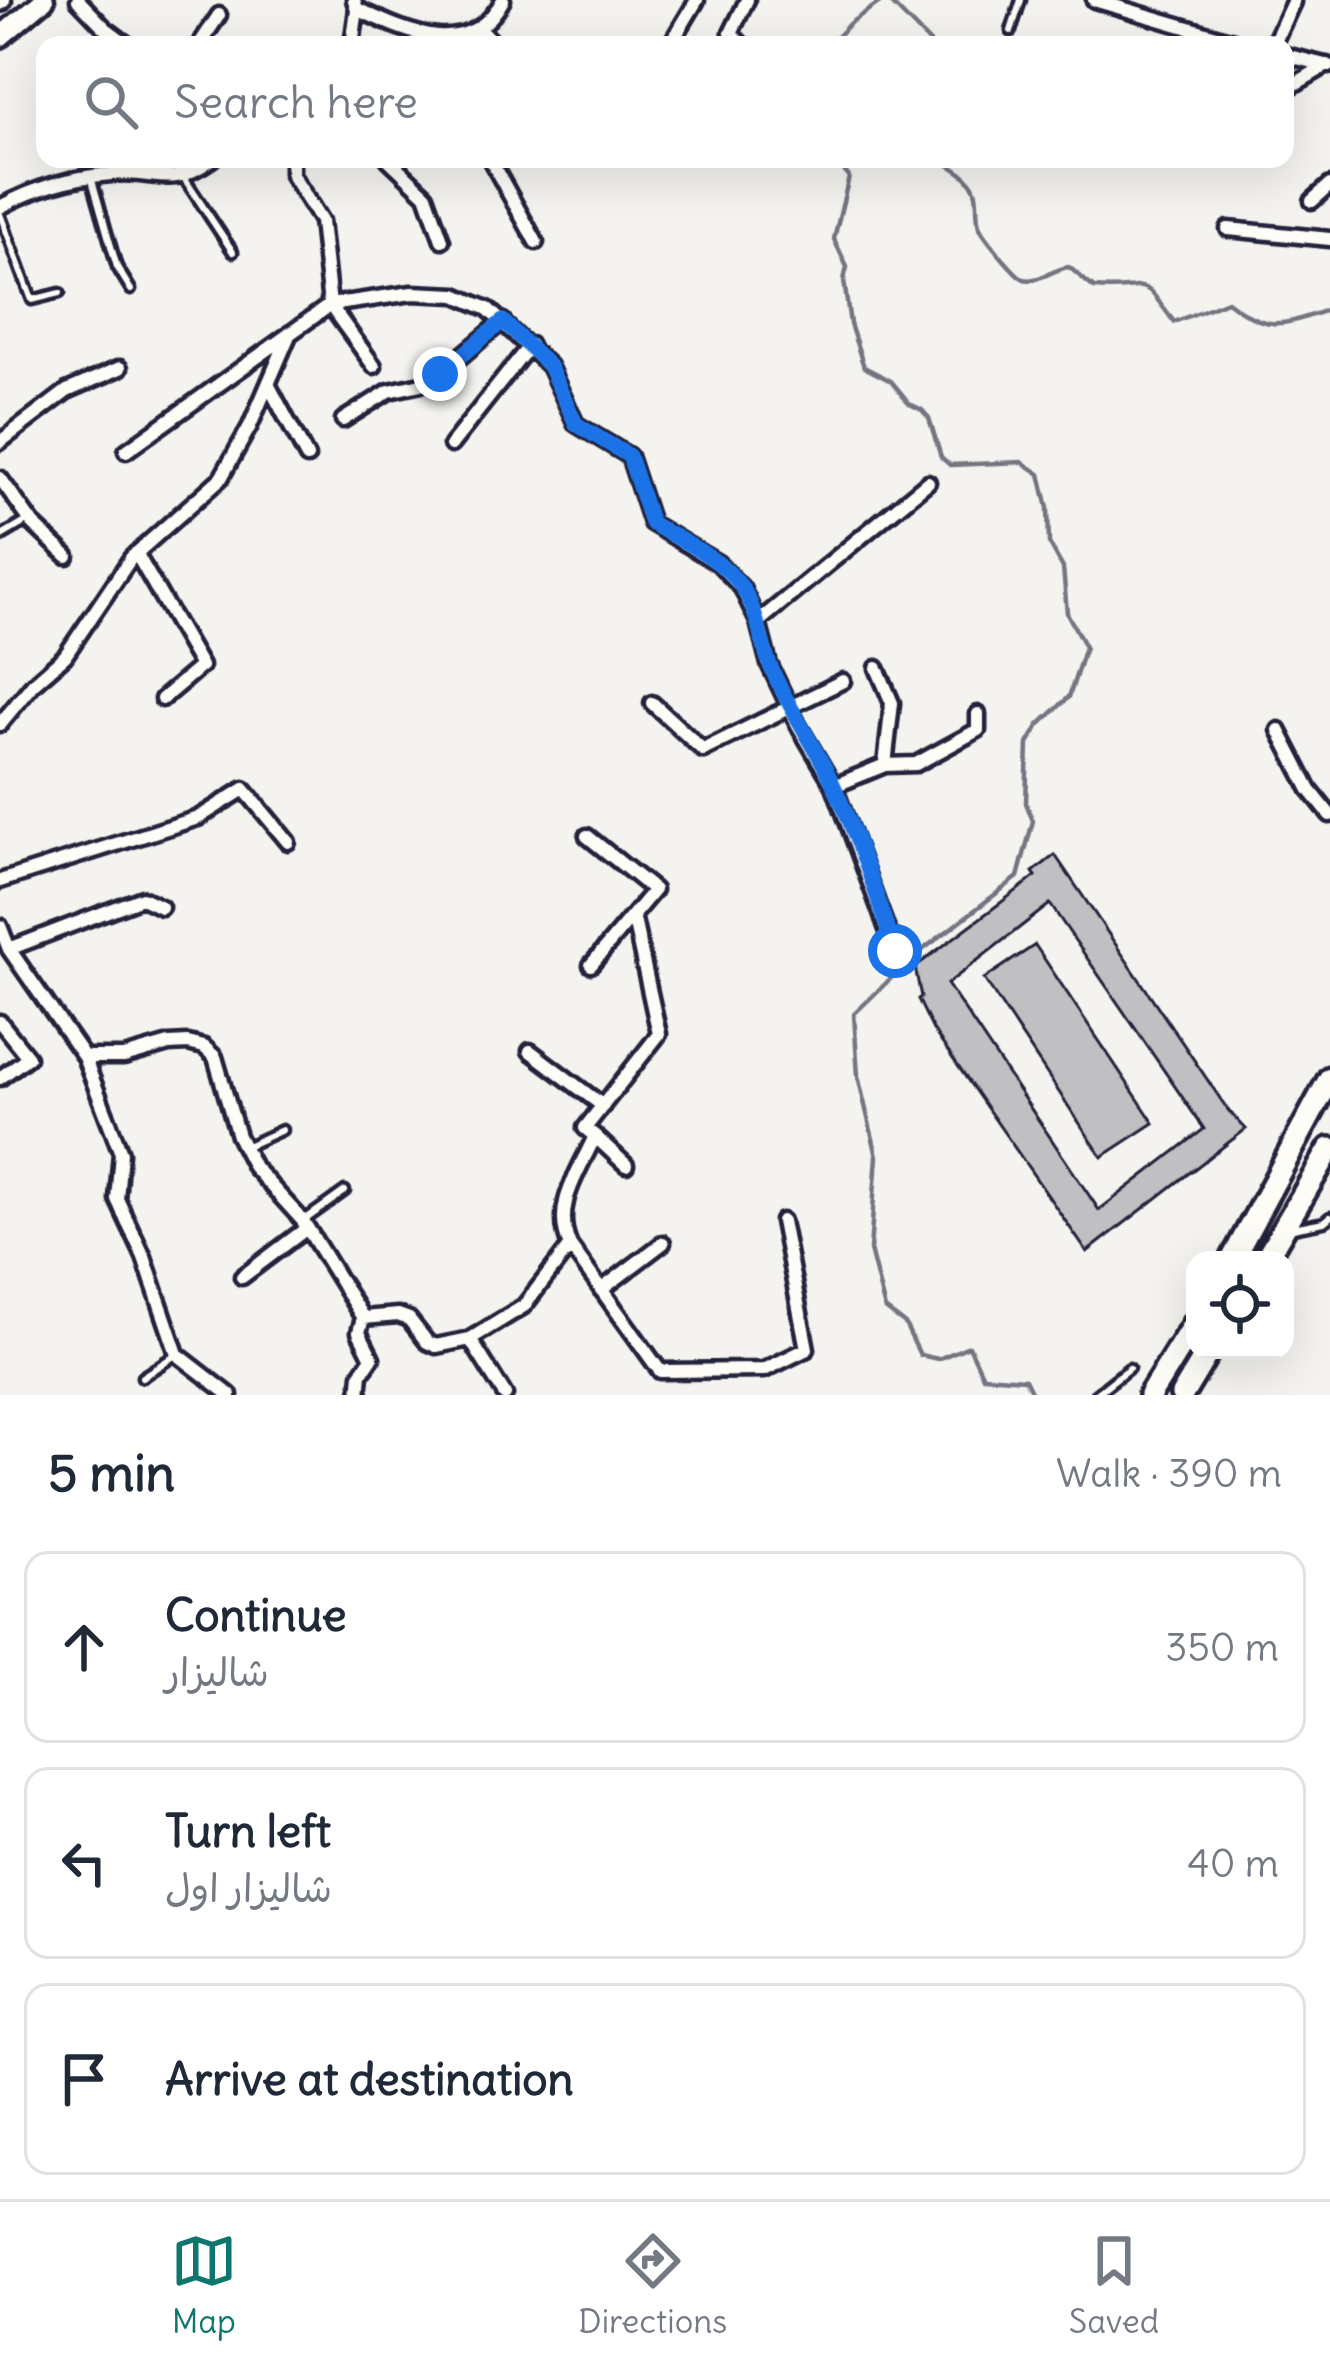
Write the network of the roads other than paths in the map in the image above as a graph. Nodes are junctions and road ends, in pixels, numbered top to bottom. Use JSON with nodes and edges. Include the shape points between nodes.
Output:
{"nodes":[{"id":1,"x":44,"y":0,"type":"edge"},
{"id":2,"x":78,"y":0,"type":"edge"},
{"id":3,"x":503,"y":0,"type":"edge"},
{"id":4,"x":697,"y":0,"type":"edge"},
{"id":5,"x":747,"y":0,"type":"edge"},
{"id":6,"x":1021,"y":0,"type":"edge"},
{"id":7,"x":1096,"y":0,"type":"edge"},
{"id":8,"x":1293,"y":2,"type":"edge"},
{"id":9,"x":355,"y":4,"type":"edge"},
{"id":10,"x":219,"y":15,"type":"dead end"},
{"id":11,"x":480,"y":29,"type":"junction"},
{"id":12,"x":1011,"y":32,"type":"dead end"},
{"id":13,"x":118,"y":36,"type":"edge"},
{"id":14,"x":205,"y":36,"type":"edge"},
{"id":15,"x":353,"y":36,"type":"edge"},
{"id":16,"x":416,"y":36,"type":"edge"},
{"id":17,"x":455,"y":36,"type":"edge"},
{"id":18,"x":487,"y":36,"type":"edge"},
{"id":19,"x":675,"y":36,"type":"edge"},
{"id":20,"x":733,"y":36,"type":"edge"},
{"id":21,"x":1205,"y":36,"type":"edge"},
{"id":22,"x":1278,"y":36,"type":"edge"},
{"id":23,"x":0,"y":37,"type":"edge"},
{"id":24,"x":1294,"y":57,"type":"edge"},
{"id":25,"x":1329,"y":65,"type":"edge"},
{"id":26,"x":1294,"y":85,"type":"edge"},
{"id":27,"x":199,"y":168,"type":"edge"},
{"id":28,"x":292,"y":168,"type":"edge"},
{"id":29,"x":398,"y":168,"type":"edge"},
{"id":30,"x":495,"y":168,"type":"edge"},
{"id":31,"x":91,"y":176,"type":"junction"},
{"id":32,"x":184,"y":178,"type":"junction"},
{"id":33,"x":1330,"y":185,"type":"edge"},
{"id":34,"x":1312,"y":201,"type":"dead end"},
{"id":35,"x":0,"y":211,"type":"edge"},
{"id":36,"x":1228,"y":229,"type":"dead end"},
{"id":37,"x":1330,"y":239,"type":"edge"},
{"id":38,"x":442,"y":240,"type":"dead end"},
{"id":39,"x":536,"y":242,"type":"dead end"},
{"id":40,"x":233,"y":252,"type":"dead end"},
{"id":41,"x":131,"y":290,"type":"dead end"},
{"id":42,"x":60,"y":293,"type":"dead end"},
{"id":43,"x":330,"y":304,"type":"junction"},
{"id":44,"x":503,"y":321,"type":"junction"},
{"id":45,"x":290,"y":333,"type":"junction"},
{"id":46,"x":530,"y":345,"type":"junction"},
{"id":47,"x":374,"y":366,"type":"dead end"},
{"id":48,"x":120,"y":368,"type":"dead end"},
{"id":49,"x":268,"y":384,"type":"junction"},
{"id":50,"x":343,"y":421,"type":"dead end"},
{"id":51,"x":0,"y":442,"type":"edge"},
{"id":52,"x":451,"y":446,"type":"dead end"},
{"id":53,"x":126,"y":451,"type":"dead end"},
{"id":54,"x":308,"y":457,"type":"dead end"},
{"id":55,"x":0,"y":478,"type":"edge"},
{"id":56,"x":928,"y":482,"type":"dead end"},
{"id":57,"x":30,"y":520,"type":"junction"},
{"id":58,"x":0,"y":537,"type":"edge"},
{"id":59,"x":136,"y":554,"type":"junction"},
{"id":60,"x":67,"y":556,"type":"dead end"},
{"id":61,"x":758,"y":622,"type":"junction"},
{"id":62,"x":877,"y":668,"type":"dead end"},
{"id":63,"x":843,"y":681,"type":"dead end"},
{"id":64,"x":161,"y":699,"type":"dead end"},
{"id":65,"x":652,"y":704,"type":"dead end"},
{"id":66,"x":789,"y":705,"type":"junction"},
{"id":67,"x":978,"y":715,"type":"dead end"},
{"id":68,"x":0,"y":724,"type":"edge"},
{"id":69,"x":1279,"y":730,"type":"dead end"},
{"id":70,"x":885,"y":765,"type":"junction"},
{"id":71,"x":834,"y":786,"type":"junction"},
{"id":72,"x":1330,"y":815,"type":"edge"},
{"id":73,"x":587,"y":836,"type":"dead end"},
{"id":74,"x":288,"y":842,"type":"dead end"},
{"id":75,"x":0,"y":881,"type":"edge"},
{"id":76,"x":161,"y":907,"type":"dead end"},
{"id":77,"x":634,"y":915,"type":"junction"},
{"id":78,"x":0,"y":926,"type":"edge"},
{"id":79,"x":9,"y":950,"type":"junction"},
{"id":80,"x":895,"y":951,"type":"dead end"},
{"id":81,"x":591,"y":965,"type":"dead end"},
{"id":82,"x":0,"y":1022,"type":"edge"},
{"id":83,"x":530,"y":1051,"type":"dead end"},
{"id":84,"x":84,"y":1057,"type":"junction"},
{"id":85,"x":0,"y":1078,"type":"edge"},
{"id":86,"x":1330,"y":1078,"type":"edge"},
{"id":87,"x":603,"y":1106,"type":"junction"},
{"id":88,"x":282,"y":1130,"type":"dead end"},
{"id":89,"x":595,"y":1136,"type":"junction"},
{"id":90,"x":244,"y":1148,"type":"junction"},
{"id":91,"x":1330,"y":1149,"type":"edge"},
{"id":92,"x":626,"y":1166,"type":"dead end"},
{"id":93,"x":345,"y":1191,"type":"dead end"},
{"id":94,"x":782,"y":1221,"type":"dead end"},
{"id":95,"x":1328,"y":1223,"type":"edge"},
{"id":96,"x":305,"y":1225,"type":"junction"},
{"id":97,"x":1284,"y":1230,"type":"junction"},
{"id":98,"x":663,"y":1243,"type":"dead end"},
{"id":99,"x":570,"y":1246,"type":"junction"},
{"id":100,"x":1237,"y":1251,"type":"edge"},
{"id":101,"x":1271,"y":1251,"type":"edge"},
{"id":102,"x":242,"y":1277,"type":"dead end"},
{"id":103,"x":601,"y":1290,"type":"junction"},
{"id":104,"x":363,"y":1318,"type":"junction"},
{"id":105,"x":1186,"y":1337,"type":"edge"},
{"id":106,"x":470,"y":1339,"type":"junction"},
{"id":107,"x":176,"y":1354,"type":"junction"},
{"id":108,"x":1204,"y":1359,"type":"edge"},
{"id":109,"x":1130,"y":1368,"type":"dead end"},
{"id":110,"x":142,"y":1377,"type":"dead end"},
{"id":111,"x":230,"y":1395,"type":"edge"},
{"id":112,"x":359,"y":1395,"type":"edge"},
{"id":113,"x":505,"y":1395,"type":"edge"},
{"id":114,"x":1095,"y":1395,"type":"edge"},
{"id":115,"x":1150,"y":1395,"type":"edge"},
{"id":116,"x":1182,"y":1395,"type":"edge"}],
"edges":[{"from":1,"to":23,"type":"main road"},
{"from":2,"to":13,"type":"street"},
{"from":3,"to":11,"type":"street"},
{"from":4,"to":19,"type":"street"},
{"from":5,"to":20,"type":"street"},
{"from":6,"to":12,"type":"lane"},
{"from":7,"to":21,"type":"street"},
{"from":8,"to":22,"type":"street"},
{"from":9,"to":15,"type":"street"},
{"from":9,"to":16,"type":"street"},
{"from":10,"to":14,"type":"street"},
{"from":11,"to":17,"type":"street"},
{"from":11,"to":18,"type":"street"},
{"from":24,"to":25,"type":"street"},
{"from":25,"to":26,"type":"street"},
{"from":27,"to":32,"type":"street"},
{"from":28,"to":43,"type":"street","via":[[321,220]]},
{"from":29,"to":38,"type":"street","via":[[426,195]]},
{"from":30,"to":39,"type":"street"},
{"from":31,"to":32,"type":"street"},
{"from":31,"to":35,"type":"street","via":[[62,180]]},
{"from":31,"to":41,"type":"lane"},
{"from":32,"to":40,"type":"lane"},
{"from":33,"to":34,"type":"street"},
{"from":35,"to":42,"type":"lane","via":[[32,300]]},
{"from":36,"to":37,"type":"street"},
{"from":43,"to":44,"type":"street","via":[[456,295]]},
{"from":43,"to":45,"type":"street"},
{"from":43,"to":47,"type":"street"},
{"from":44,"to":46,"type":"street"},
{"from":44,"to":50,"type":"street","via":[[440,374],[389,391]]},
{"from":45,"to":49,"type":"street"},
{"from":45,"to":53,"type":"street"},
{"from":46,"to":52,"type":"street"},
{"from":46,"to":61,"type":"street","via":[[576,424],[629,456],[651,523],[718,563],[742,587]]},
{"from":48,"to":51,"type":"street","via":[[68,391]]},
{"from":49,"to":54,"type":"street"},
{"from":49,"to":59,"type":"street","via":[[221,478]]},
{"from":55,"to":57,"type":"street"},
{"from":56,"to":61,"type":"street"},
{"from":57,"to":58,"type":"lane"},
{"from":57,"to":60,"type":"street"},
{"from":59,"to":64,"type":"street","via":[[201,666]]},
{"from":59,"to":68,"type":"street","via":[[65,656]]},
{"from":61,"to":66,"type":"street"},
{"from":62,"to":70,"type":"street","via":[[892,703]]},
{"from":63,"to":66,"type":"street"},
{"from":65,"to":66,"type":"street","via":[[703,750]]},
{"from":66,"to":71,"type":"street"},
{"from":67,"to":70,"type":"street","via":[[978,730],[916,764]]},
{"from":69,"to":72,"type":"street"},
{"from":70,"to":71,"type":"street"},
{"from":71,"to":80,"type":"street"},
{"from":73,"to":77,"type":"street","via":[[654,890]]},
{"from":74,"to":75,"type":"street","via":[[244,789],[198,818]]},
{"from":76,"to":79,"type":"street","via":[[142,898]]},
{"from":77,"to":81,"type":"street"},
{"from":77,"to":87,"type":"street","via":[[659,1034]]},
{"from":78,"to":79,"type":"street"},
{"from":79,"to":84,"type":"street"},
{"from":82,"to":85,"type":"street","via":[[28,1057]]},
{"from":83,"to":87,"type":"street"},
{"from":84,"to":90,"type":"street","via":[[204,1047],[215,1057]]},
{"from":84,"to":107,"type":"street","via":[[121,1153],[117,1199]]},
{"from":86,"to":100,"type":"highway"},
{"from":87,"to":89,"type":"street","via":[[585,1128]]},
{"from":88,"to":90,"type":"lane"},
{"from":89,"to":92,"type":"street"},
{"from":89,"to":99,"type":"street","via":[[563,1206],[560,1224]]},
{"from":90,"to":96,"type":"street"},
{"from":91,"to":97,"type":"highway"},
{"from":93,"to":96,"type":"lane"},
{"from":94,"to":103,"type":"street","via":[[807,1349],[764,1370],[659,1371]]},
{"from":95,"to":97,"type":"lane"},
{"from":96,"to":102,"type":"street"},
{"from":96,"to":104,"type":"street"},
{"from":97,"to":101,"type":"highway"},
{"from":98,"to":103,"type":"street"},
{"from":99,"to":103,"type":"street"},
{"from":99,"to":106,"type":"street","via":[[524,1306]]},
{"from":104,"to":106,"type":"street","via":[[409,1318],[436,1346]]},
{"from":104,"to":112,"type":"street","via":[[359,1332],[372,1358]]},
{"from":105,"to":115,"type":"highway"},
{"from":106,"to":113,"type":"street"},
{"from":107,"to":110,"type":"lane"},
{"from":107,"to":111,"type":"street"},
{"from":108,"to":116,"type":"highway"},
{"from":109,"to":114,"type":"lane"}]}
